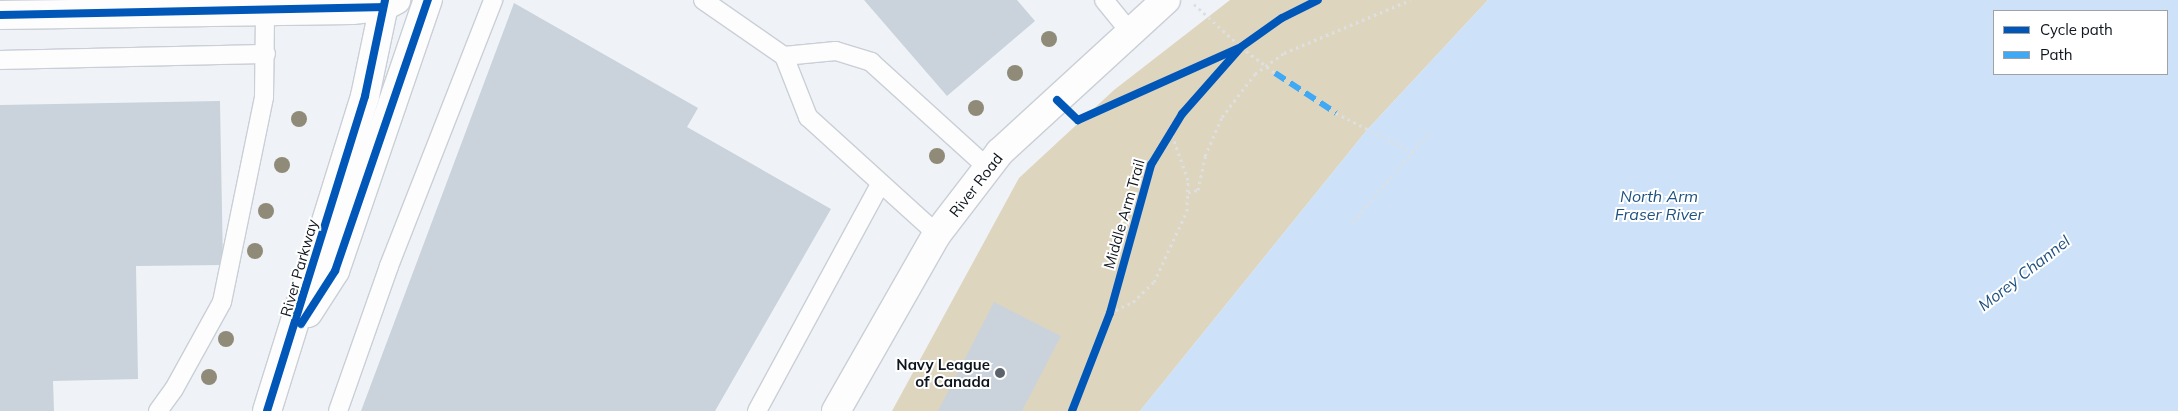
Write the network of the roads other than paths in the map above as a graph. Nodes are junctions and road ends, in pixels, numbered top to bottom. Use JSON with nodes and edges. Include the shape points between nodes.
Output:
{"nodes":[{"id":1,"x":428,"y":0,"type":"edge"},
{"id":2,"x":493,"y":0,"type":"edge"},
{"id":3,"x":702,"y":0,"type":"edge"},
{"id":4,"x":1104,"y":0,"type":"edge"},
{"id":5,"x":1166,"y":0,"type":"edge"},
{"id":6,"x":388,"y":2,"type":"edge"},
{"id":7,"x":169,"y":6,"type":"edge"},
{"id":8,"x":265,"y":12,"type":"junction"},
{"id":9,"x":0,"y":15,"type":"edge"},
{"id":10,"x":1130,"y":32,"type":"junction"},
{"id":11,"x":266,"y":54,"type":"junction"},
{"id":12,"x":784,"y":56,"type":"junction"},
{"id":13,"x":0,"y":60,"type":"edge"},
{"id":14,"x":988,"y":168,"type":"junction"},
{"id":15,"x":880,"y":184,"type":"junction"},
{"id":16,"x":938,"y":234,"type":"junction"},
{"id":17,"x":293,"y":337,"type":"junction"},
{"id":18,"x":158,"y":411,"type":"edge"},
{"id":19,"x":267,"y":411,"type":"edge"},
{"id":20,"x":338,"y":411,"type":"edge"},
{"id":21,"x":757,"y":411,"type":"edge"},
{"id":22,"x":836,"y":411,"type":"edge"}],
"edges":[{"from":1,"to":17,"type":"street","name":"River Parkway","via":[[335,271]]},
{"from":2,"to":20,"type":"lane","via":[[389,266]]},
{"from":3,"to":12,"type":"lane"},
{"from":4,"to":10,"type":"lane"},
{"from":5,"to":10,"type":"street","name":"River Road"},
{"from":6,"to":8,"type":"street"},
{"from":6,"to":17,"type":"street","name":"River Parkway","via":[[365,96]]},
{"from":7,"to":8,"type":"street"},
{"from":7,"to":9,"type":"street"},
{"from":8,"to":11,"type":"lane"},
{"from":10,"to":14,"type":"street","name":"River Road","via":[[1000,152]]},
{"from":11,"to":13,"type":"lane"},
{"from":11,"to":18,"type":"lane","via":[[264,97],[222,302],[174,390]]},
{"from":12,"to":14,"type":"lane","via":[[836,51],[871,62]]},
{"from":12,"to":15,"type":"lane","via":[[808,117]]},
{"from":14,"to":16,"type":"street","name":"River Road"},
{"from":15,"to":16,"type":"lane"},
{"from":15,"to":21,"type":"lane"},
{"from":16,"to":22,"type":"street","name":"River Road"},
{"from":17,"to":19,"type":"street"}]}
